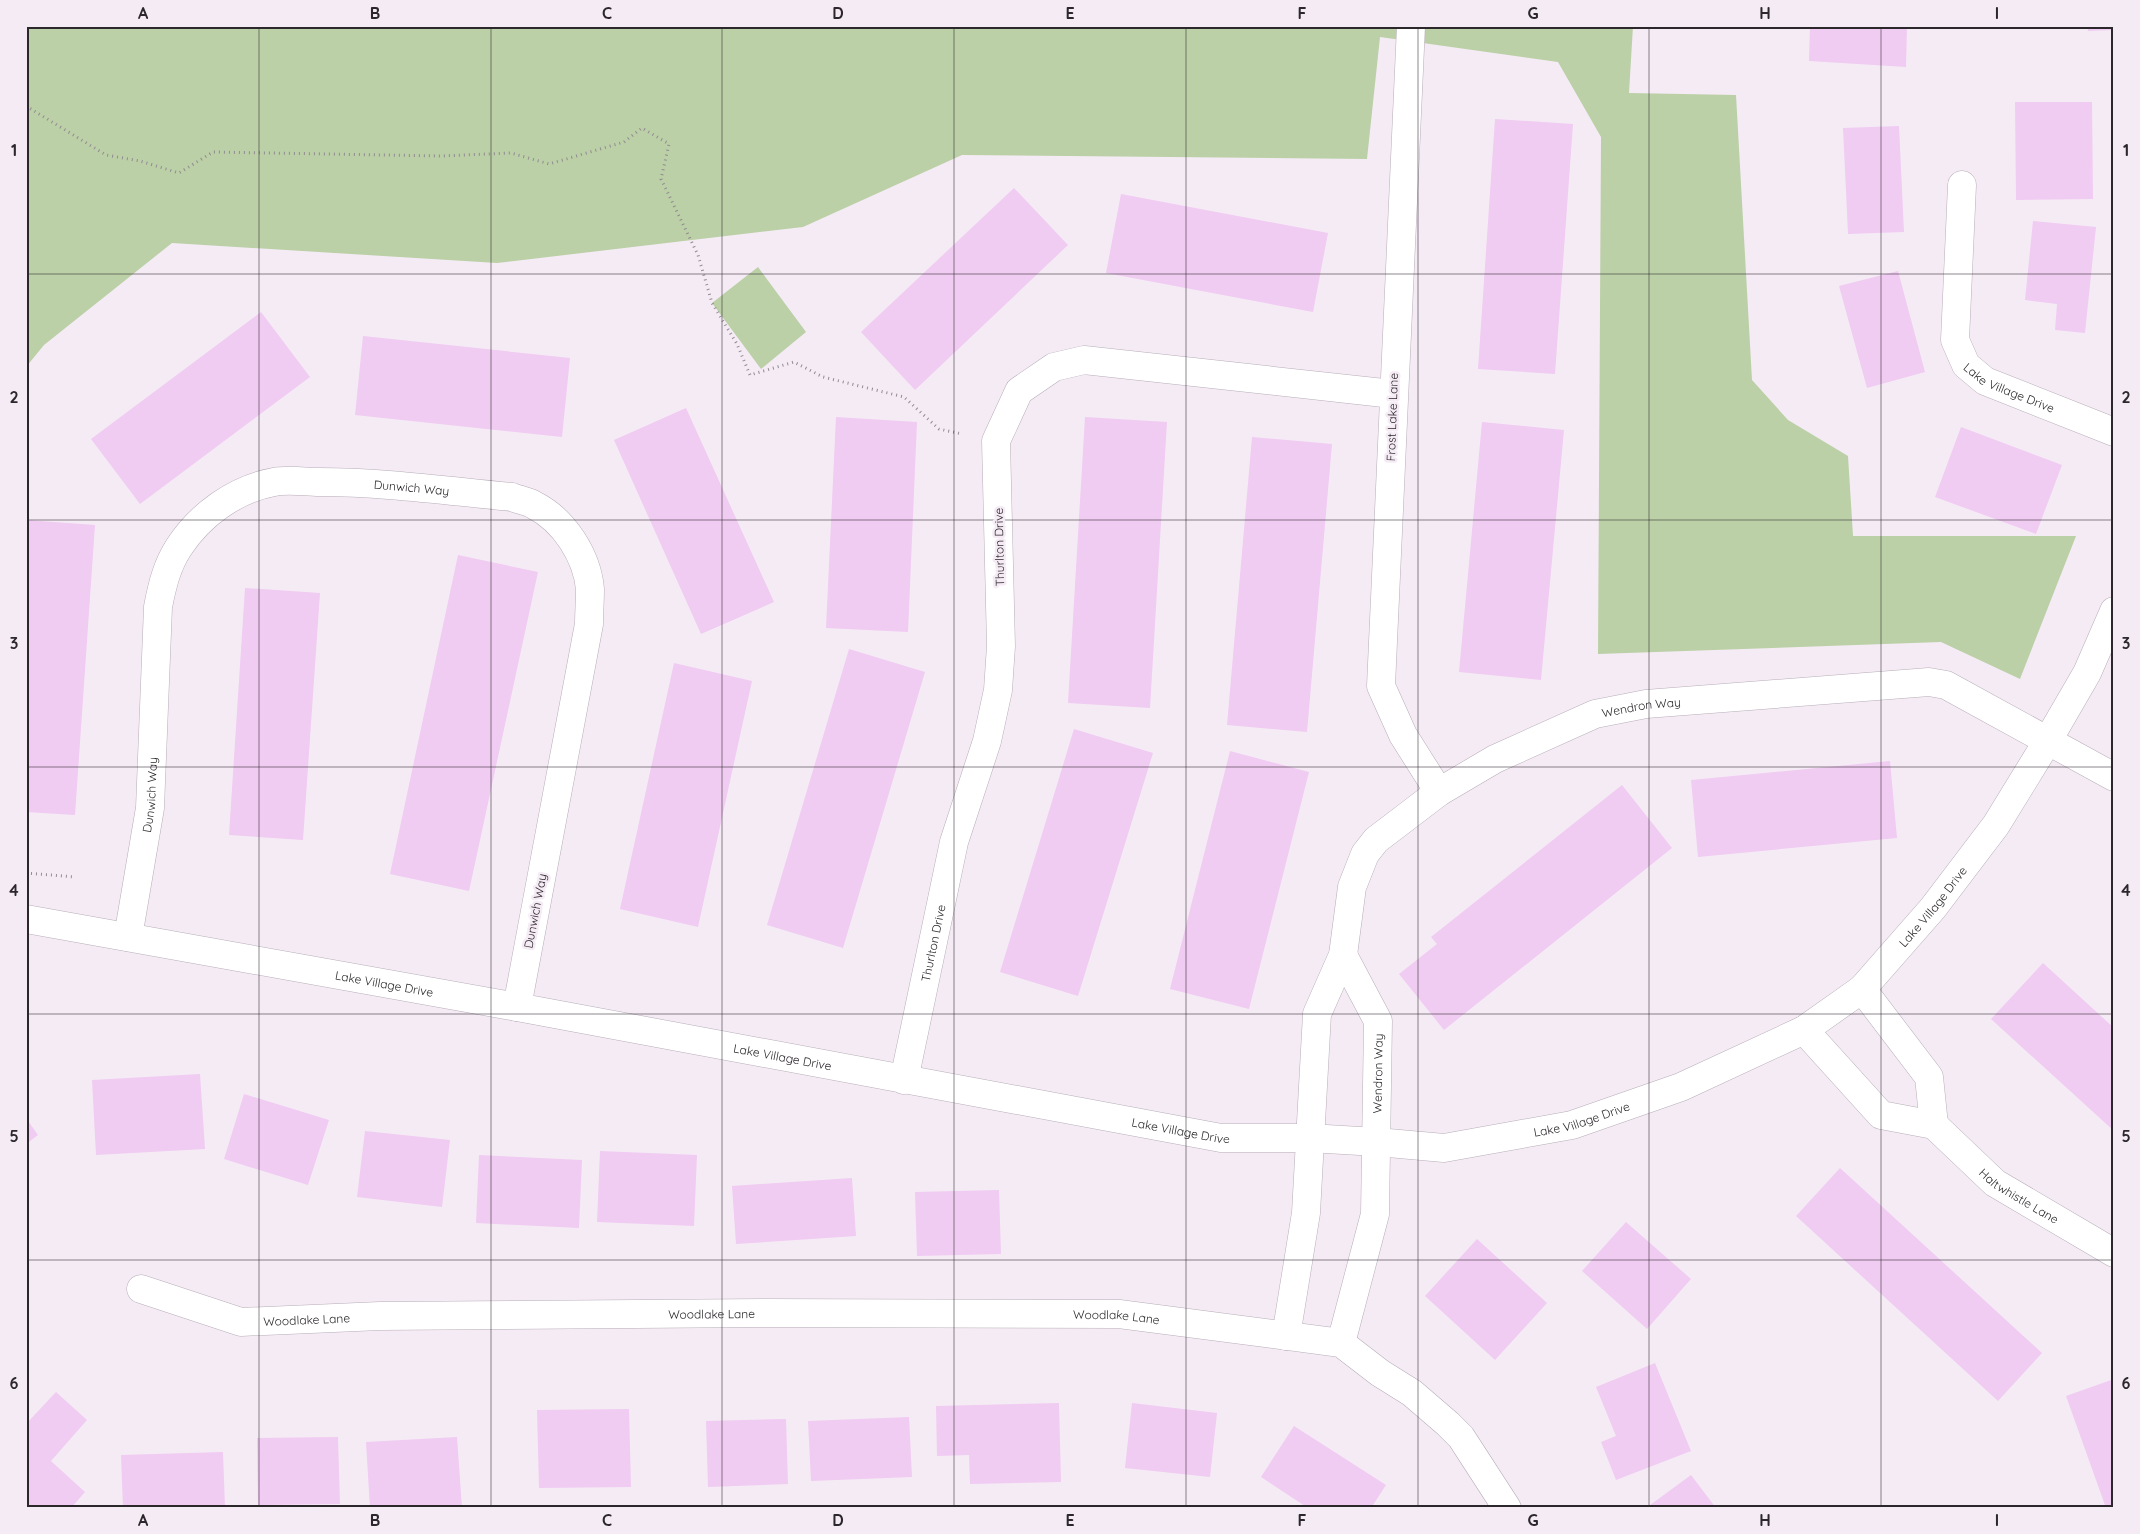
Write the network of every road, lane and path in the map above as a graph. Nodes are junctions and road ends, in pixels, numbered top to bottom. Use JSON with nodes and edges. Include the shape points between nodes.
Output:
{"nodes":[{"id":1,"x":1411,"y":26,"type":"edge"},
{"id":2,"x":26,"y":106,"type":"edge"},
{"id":3,"x":1962,"y":185,"type":"dead end"},
{"id":4,"x":1393,"y":394,"type":"junction"},
{"id":5,"x":2114,"y":432,"type":"edge"},
{"id":6,"x":996,"y":441,"type":"junction"},
{"id":7,"x":2114,"y":611,"type":"edge"},
{"id":8,"x":2047,"y":742,"type":"junction"},
{"id":9,"x":2114,"y":777,"type":"edge"},
{"id":10,"x":1439,"y":792,"type":"junction"},
{"id":11,"x":26,"y":873,"type":"edge"},
{"id":12,"x":75,"y":877,"type":"dead end"},
{"id":13,"x":26,"y":919,"type":"edge"},
{"id":14,"x":128,"y":937,"type":"junction"},
{"id":15,"x":1343,"y":955,"type":"junction"},
{"id":16,"x":1862,"y":989,"type":"junction"},
{"id":17,"x":517,"y":1007,"type":"junction"},
{"id":18,"x":1804,"y":1030,"type":"junction"},
{"id":19,"x":904,"y":1080,"type":"junction"},
{"id":20,"x":1934,"y":1125,"type":"junction"},
{"id":21,"x":1309,"y":1138,"type":"junction"},
{"id":22,"x":1377,"y":1142,"type":"junction"},
{"id":23,"x":2114,"y":1253,"type":"edge"},
{"id":24,"x":141,"y":1289,"type":"dead end"},
{"id":25,"x":1286,"y":1336,"type":"junction"},
{"id":26,"x":1341,"y":1343,"type":"junction"},
{"id":27,"x":1508,"y":1508,"type":"edge"}],
"edges":[{"from":1,"to":4,"type":"street","name":"Frost Lake Lane"},
{"from":2,"to":6,"type":"path","via":[[106,155],[180,173],[213,152],[431,156],[511,153],[549,164],[624,142],[642,128],[669,144],[661,179],[698,255],[712,303],[737,344],[750,375],[794,362],[823,377],[904,397],[938,428]]},
{"from":3,"to":5,"type":"street","name":"Lake Village Drive","via":[[1955,340],[1966,365],[1985,380]]},
{"from":4,"to":6,"type":"street","name":"Thurlton Drive","via":[[1084,360],[1054,367],[1019,391]]},
{"from":4,"to":10,"type":"street","name":"Frost Lake Lane","via":[[1381,686],[1403,735]]},
{"from":6,"to":19,"type":"street","name":"Thurlton Drive","via":[[1001,646],[998,690],[987,741],[954,842]]},
{"from":7,"to":8,"type":"street","name":"Lake Village Drive","via":[[2087,673]]},
{"from":8,"to":9,"type":"street","name":"Wendron Way"},
{"from":8,"to":10,"type":"street","name":"Wendron Way","via":[[1946,685],[1929,682],[1646,704],[1596,714],[1495,759]]},
{"from":8,"to":16,"type":"street","name":"Lake Village Drive","via":[[1996,824],[1939,900]]},
{"from":10,"to":15,"type":"street","name":"Wendron Way","via":[[1376,840],[1365,854],[1352,887]]},
{"from":11,"to":12,"type":"path"},
{"from":13,"to":14,"type":"street","name":"Lake Village Drive"},
{"from":14,"to":17,"type":"street","name":"Lake Village Drive"},
{"from":14,"to":17,"type":"street","name":"Dunwich Way","via":[[150,808],[158,607],[164,580],[178,548],[195,526],[221,503],[252,488],[275,482],[358,482],[512,497],[534,504],[556,519],[570,536],[584,565],[590,588],[589,624]]},
{"from":15,"to":21,"type":"street","name":"Wendron Way","via":[[1317,1014]]},
{"from":15,"to":22,"type":"street","name":"Wendron Way","via":[[1378,1021]]},
{"from":16,"to":18,"type":"street","name":"Lake Village Drive"},
{"from":16,"to":20,"type":"street","via":[[1929,1077]]},
{"from":17,"to":19,"type":"street","name":"Lake Village Drive"},
{"from":18,"to":20,"type":"street","via":[[1881,1115]]},
{"from":18,"to":22,"type":"street","name":"Lake Village Drive","via":[[1681,1087],[1572,1125],[1444,1148]]},
{"from":19,"to":21,"type":"street","name":"Lake Village Drive","via":[[1221,1138]]},
{"from":20,"to":23,"type":"street","name":"Haltwhistle Lane","via":[[1995,1183]]},
{"from":21,"to":22,"type":"street","name":"Lake Village Drive"},
{"from":21,"to":25,"type":"street","via":[[1306,1213]]},
{"from":22,"to":26,"type":"street","via":[[1375,1214]]},
{"from":24,"to":25,"type":"street","name":"Woodlake Lane","via":[[242,1322],[380,1316],[1119,1314]]},
{"from":25,"to":26,"type":"street","name":"Woodlake Lane"},
{"from":26,"to":27,"type":"street","via":[[1448,1424],[1461,1437]]}]}
